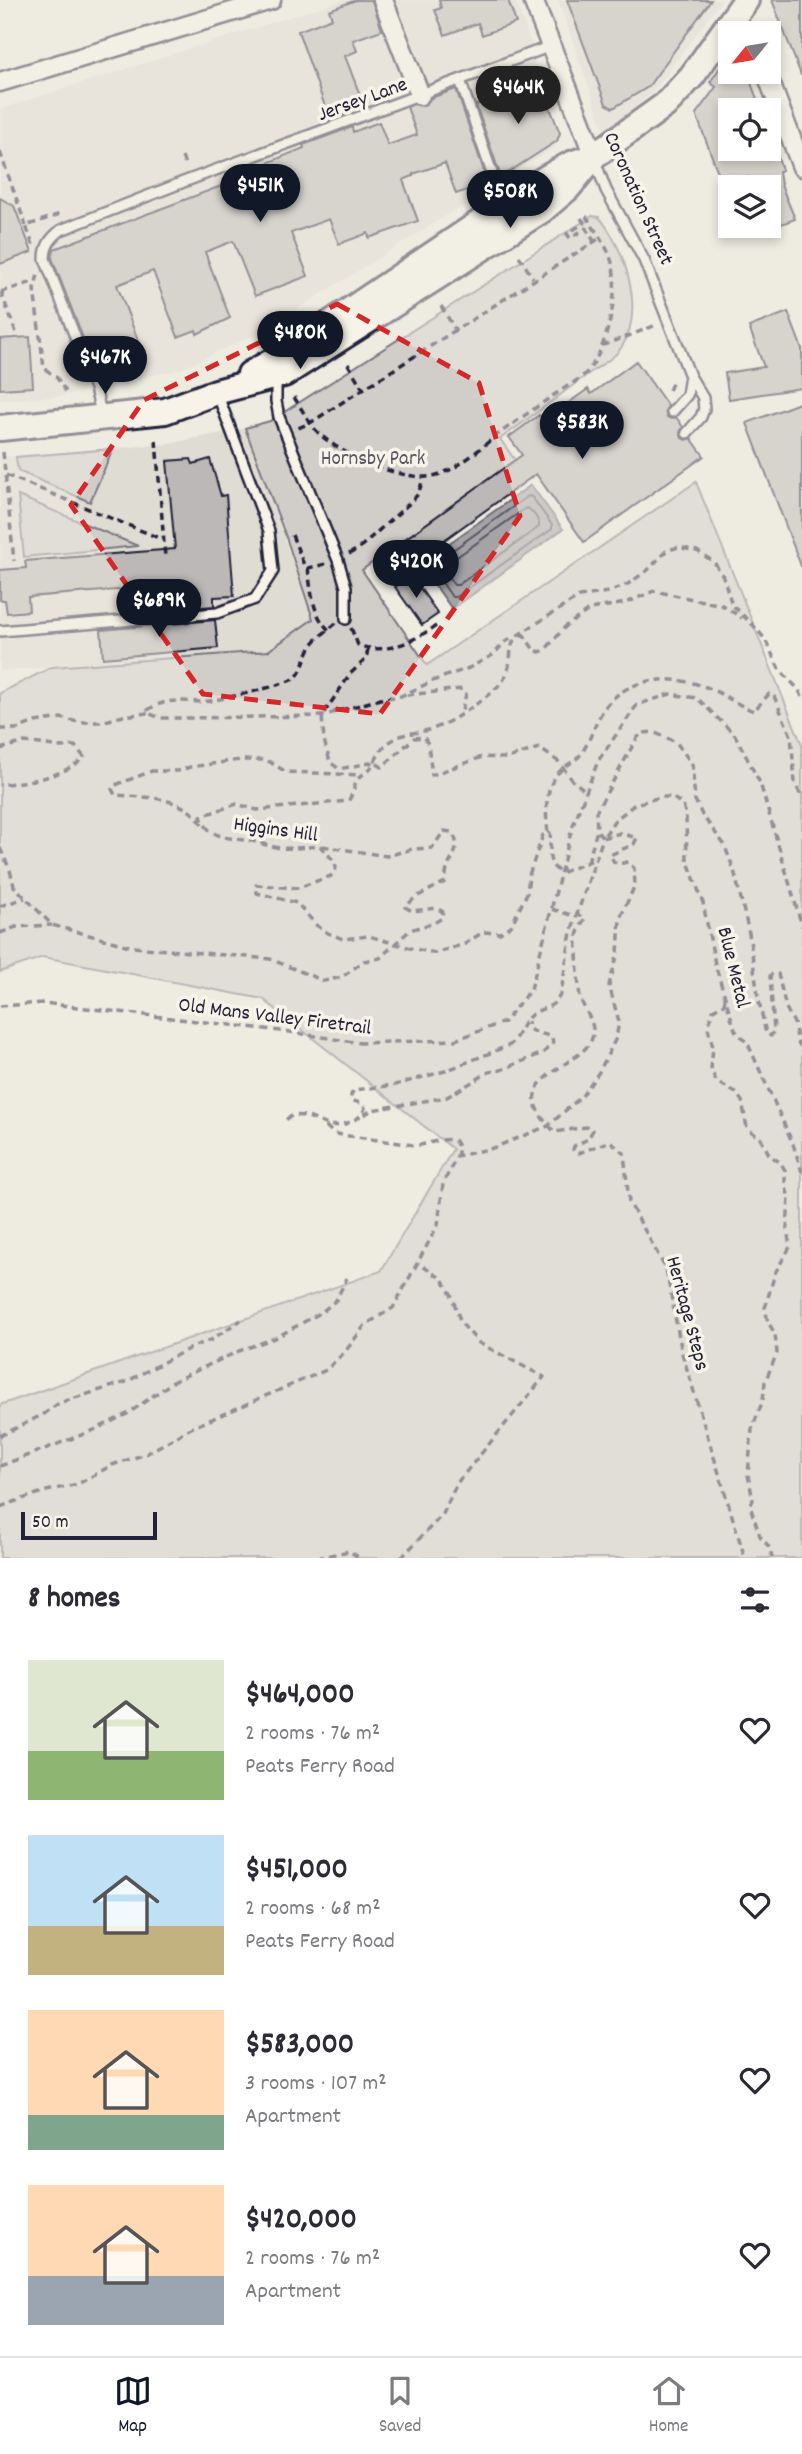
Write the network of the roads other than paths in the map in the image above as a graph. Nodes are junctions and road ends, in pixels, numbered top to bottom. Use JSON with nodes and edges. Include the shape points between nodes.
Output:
{"nodes":[{"id":1,"x":271,"y":0,"type":"edge"},
{"id":2,"x":383,"y":0,"type":"edge"},
{"id":3,"x":533,"y":0,"type":"edge"},
{"id":4,"x":746,"y":0,"type":"edge"},
{"id":5,"x":736,"y":21,"type":"edge"},
{"id":6,"x":551,"y":46,"type":"junction"},
{"id":7,"x":718,"y":46,"type":"edge"},
{"id":8,"x":460,"y":80,"type":"junction"},
{"id":9,"x":0,"y":82,"type":"edge"},
{"id":10,"x":771,"y":84,"type":"edge"},
{"id":11,"x":420,"y":95,"type":"junction"},
{"id":12,"x":594,"y":156,"type":"junction"},
{"id":13,"x":802,"y":166,"type":"edge"},
{"id":14,"x":496,"y":185,"type":"dead end"},
{"id":15,"x":276,"y":376,"type":"junction"},
{"id":16,"x":690,"y":376,"type":"junction"},
{"id":17,"x":219,"y":391,"type":"junction"},
{"id":18,"x":673,"y":412,"type":"dead end"},
{"id":19,"x":103,"y":419,"type":"junction"},
{"id":20,"x":687,"y":433,"type":"dead end"},
{"id":21,"x":1,"y":440,"type":"edge"},
{"id":22,"x":342,"y":617,"type":"road end"},
{"id":23,"x":0,"y":631,"type":"edge"}],
"edges":[{"from":1,"to":9,"type":"street"},
{"from":2,"to":11,"type":"street"},
{"from":3,"to":6,"type":"street","name":"Coronation Street"},
{"from":4,"to":5,"type":"main road"},
{"from":6,"to":8,"type":"lane","name":"Jersey Lane"},
{"from":6,"to":12,"type":"street","name":"Coronation Street"},
{"from":7,"to":12,"type":"main road","via":[[677,94]]},
{"from":8,"to":11,"type":"lane","name":"Jersey Lane"},
{"from":8,"to":14,"type":"lane"},
{"from":10,"to":13,"type":"street"},
{"from":11,"to":19,"type":"lane","name":"Jersey Lane","via":[[186,181],[51,238],[45,259]]},
{"from":12,"to":15,"type":"main road","via":[[569,188],[532,216]]},
{"from":12,"to":16,"type":"lane","name":"Coronation Street","via":[[647,267]]},
{"from":12,"to":17,"type":"main road","via":[[546,178],[285,354]]},
{"from":15,"to":17,"type":"main road"},
{"from":15,"to":22,"type":"lane","via":[[279,417],[346,587]]},
{"from":16,"to":18,"type":"lane","via":[[687,395]]},
{"from":16,"to":20,"type":"lane","name":"Coronation Street","via":[[704,409]]},
{"from":17,"to":19,"type":"main road","via":[[165,411]]},
{"from":17,"to":23,"type":"lane","via":[[269,531],[273,570],[255,599],[217,613]]},
{"from":19,"to":21,"type":"main road"}]}
